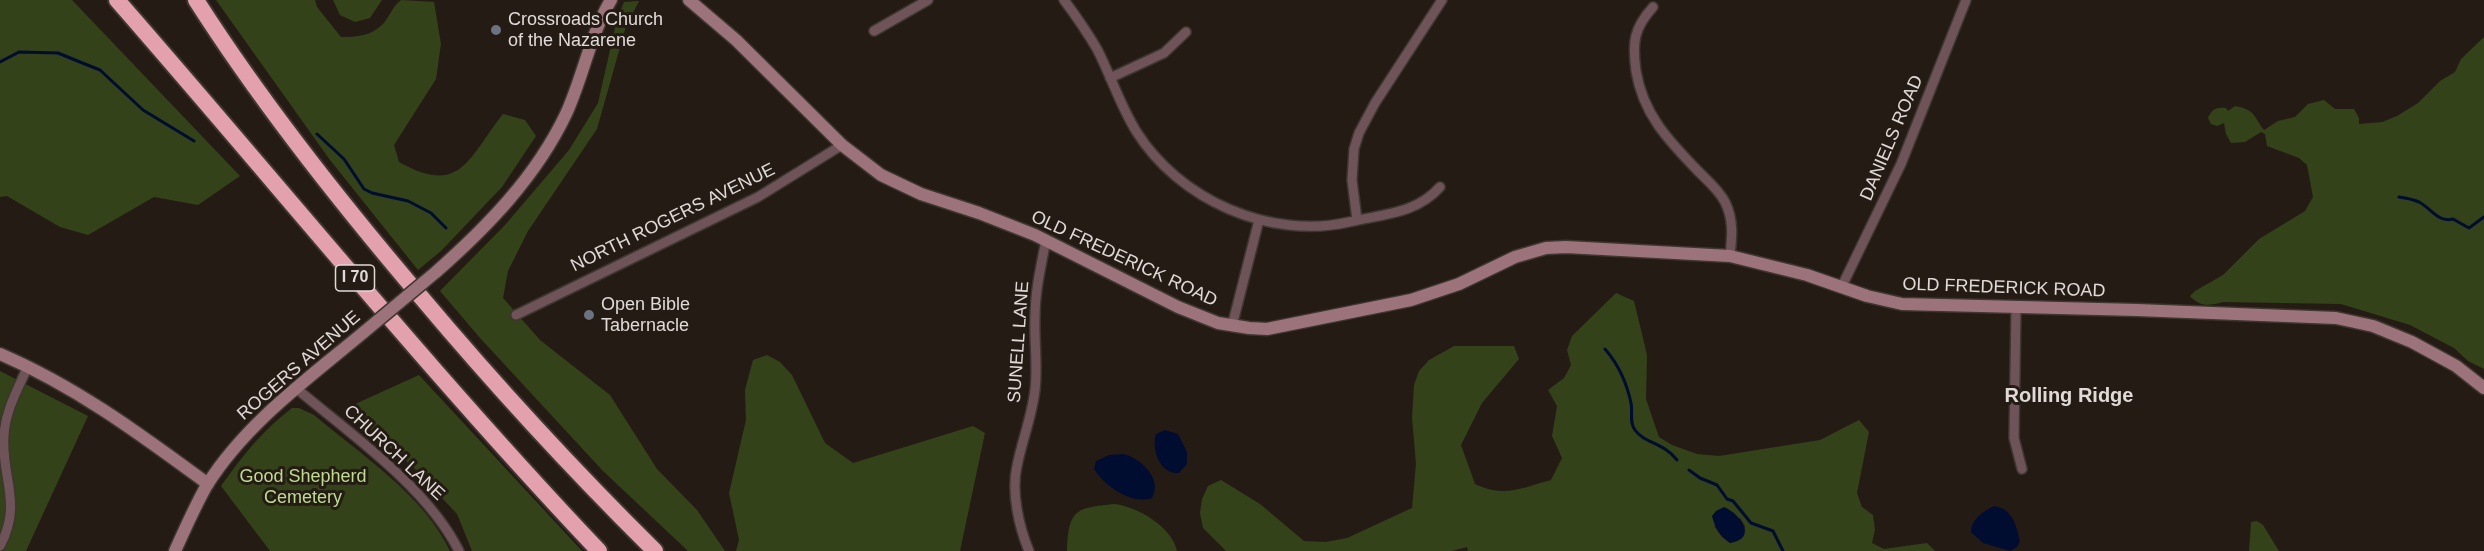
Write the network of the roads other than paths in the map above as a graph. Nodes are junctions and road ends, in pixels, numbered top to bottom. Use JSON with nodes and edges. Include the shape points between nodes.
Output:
{"nodes":[{"id":1,"x":117,"y":0,"type":"edge"},
{"id":2,"x":196,"y":0,"type":"edge"},
{"id":3,"x":601,"y":0,"type":"edge"},
{"id":4,"x":612,"y":0,"type":"edge"},
{"id":5,"x":689,"y":0,"type":"edge"},
{"id":6,"x":928,"y":0,"type":"edge"},
{"id":7,"x":1064,"y":0,"type":"edge"},
{"id":8,"x":1442,"y":0,"type":"edge"},
{"id":9,"x":1966,"y":0,"type":"edge"},
{"id":10,"x":1653,"y":7,"type":"dead end"},
{"id":11,"x":601,"y":18,"type":"junction"},
{"id":12,"x":874,"y":31,"type":"dead end"},
{"id":13,"x":1186,"y":32,"type":"dead end"},
{"id":14,"x":1110,"y":78,"type":"junction"},
{"id":15,"x":842,"y":145,"type":"junction"},
{"id":16,"x":1440,"y":187,"type":"dead end"},
{"id":17,"x":1259,"y":220,"type":"junction"},
{"id":18,"x":1357,"y":220,"type":"junction"},
{"id":19,"x":1046,"y":240,"type":"junction"},
{"id":20,"x":1730,"y":256,"type":"junction"},
{"id":21,"x":1842,"y":286,"type":"junction"},
{"id":22,"x":2016,"y":307,"type":"junction"},
{"id":23,"x":516,"y":315,"type":"dead end"},
{"id":24,"x":1232,"y":326,"type":"junction"},
{"id":25,"x":0,"y":354,"type":"edge"},
{"id":26,"x":28,"y":366,"type":"junction"},
{"id":27,"x":2484,"y":388,"type":"edge"},
{"id":28,"x":297,"y":389,"type":"junction"},
{"id":29,"x":2022,"y":469,"type":"dead end"},
{"id":30,"x":208,"y":484,"type":"junction"},
{"id":31,"x":0,"y":546,"type":"edge"},
{"id":32,"x":175,"y":551,"type":"edge"},
{"id":33,"x":459,"y":551,"type":"edge"},
{"id":34,"x":599,"y":551,"type":"edge"},
{"id":35,"x":655,"y":551,"type":"edge"},
{"id":36,"x":1029,"y":551,"type":"edge"}],
"edges":[{"from":1,"to":34,"type":"highway","number":"I 70","via":[[430,367]]},
{"from":2,"to":35,"type":"highway","number":"I 70","via":[[278,122],[370,238],[511,402]]},
{"from":3,"to":11,"type":"street","name":"ROGERS AVENUE"},
{"from":4,"to":11,"type":"street","name":"ROGERS AVENUE"},
{"from":5,"to":15,"type":"street","name":"OLD FREDERICK ROAD","via":[[736,40]]},
{"from":6,"to":12,"type":"street"},
{"from":7,"to":14,"type":"street","via":[[1086,31]]},
{"from":8,"to":18,"type":"street","via":[[1359,133],[1352,171]]},
{"from":9,"to":21,"type":"street","name":"DANIELS ROAD","via":[[1901,164]]},
{"from":10,"to":20,"type":"street","via":[[1636,32],[1635,64],[1642,98],[1662,132],[1724,200],[1731,219]]},
{"from":11,"to":28,"type":"street","name":"ROGERS AVENUE","bridge":true,"via":[[565,115],[534,167],[492,221]]},
{"from":13,"to":14,"type":"street","via":[[1164,53]]},
{"from":14,"to":17,"type":"street","via":[[1137,133],[1172,173],[1204,197]]},
{"from":15,"to":19,"type":"street","name":"OLD FREDERICK ROAD","via":[[900,185]]},
{"from":15,"to":23,"type":"street","name":"NORTH ROGERS AVENUE","via":[[758,197]]},
{"from":16,"to":18,"type":"street","via":[[1421,204]]},
{"from":17,"to":18,"type":"street","via":[[1313,226]]},
{"from":17,"to":24,"type":"street"},
{"from":19,"to":24,"type":"street","name":"OLD FREDERICK ROAD","via":[[1178,308]]},
{"from":19,"to":36,"type":"street","name":"SUNELL LANE","via":[[1035,304],[1035,388],[1016,468],[1015,491]]},
{"from":20,"to":21,"type":"street","name":"OLD FREDERICK ROAD"},
{"from":20,"to":24,"type":"street","name":"OLD FREDERICK ROAD","via":[[1546,248],[1411,300],[1295,325],[1266,329]]},
{"from":21,"to":22,"type":"street","name":"OLD FREDERICK ROAD","via":[[1902,304]]},
{"from":22,"to":27,"type":"street","name":"OLD FREDERICK ROAD","via":[[2354,320],[2420,346],[2456,366]]},
{"from":22,"to":29,"type":"street","via":[[2014,438]]},
{"from":25,"to":26,"type":"street"},
{"from":26,"to":30,"type":"street","via":[[109,412]]},
{"from":26,"to":31,"type":"street","via":[[7,413],[3,455],[12,497],[11,517]]},
{"from":28,"to":30,"type":"street","name":"ROGERS AVENUE","via":[[243,439]]},
{"from":28,"to":33,"type":"street","name":"CHURCH LANE","via":[[422,497]]},
{"from":30,"to":32,"type":"street","name":"ROGERS AVENUE"}]}
